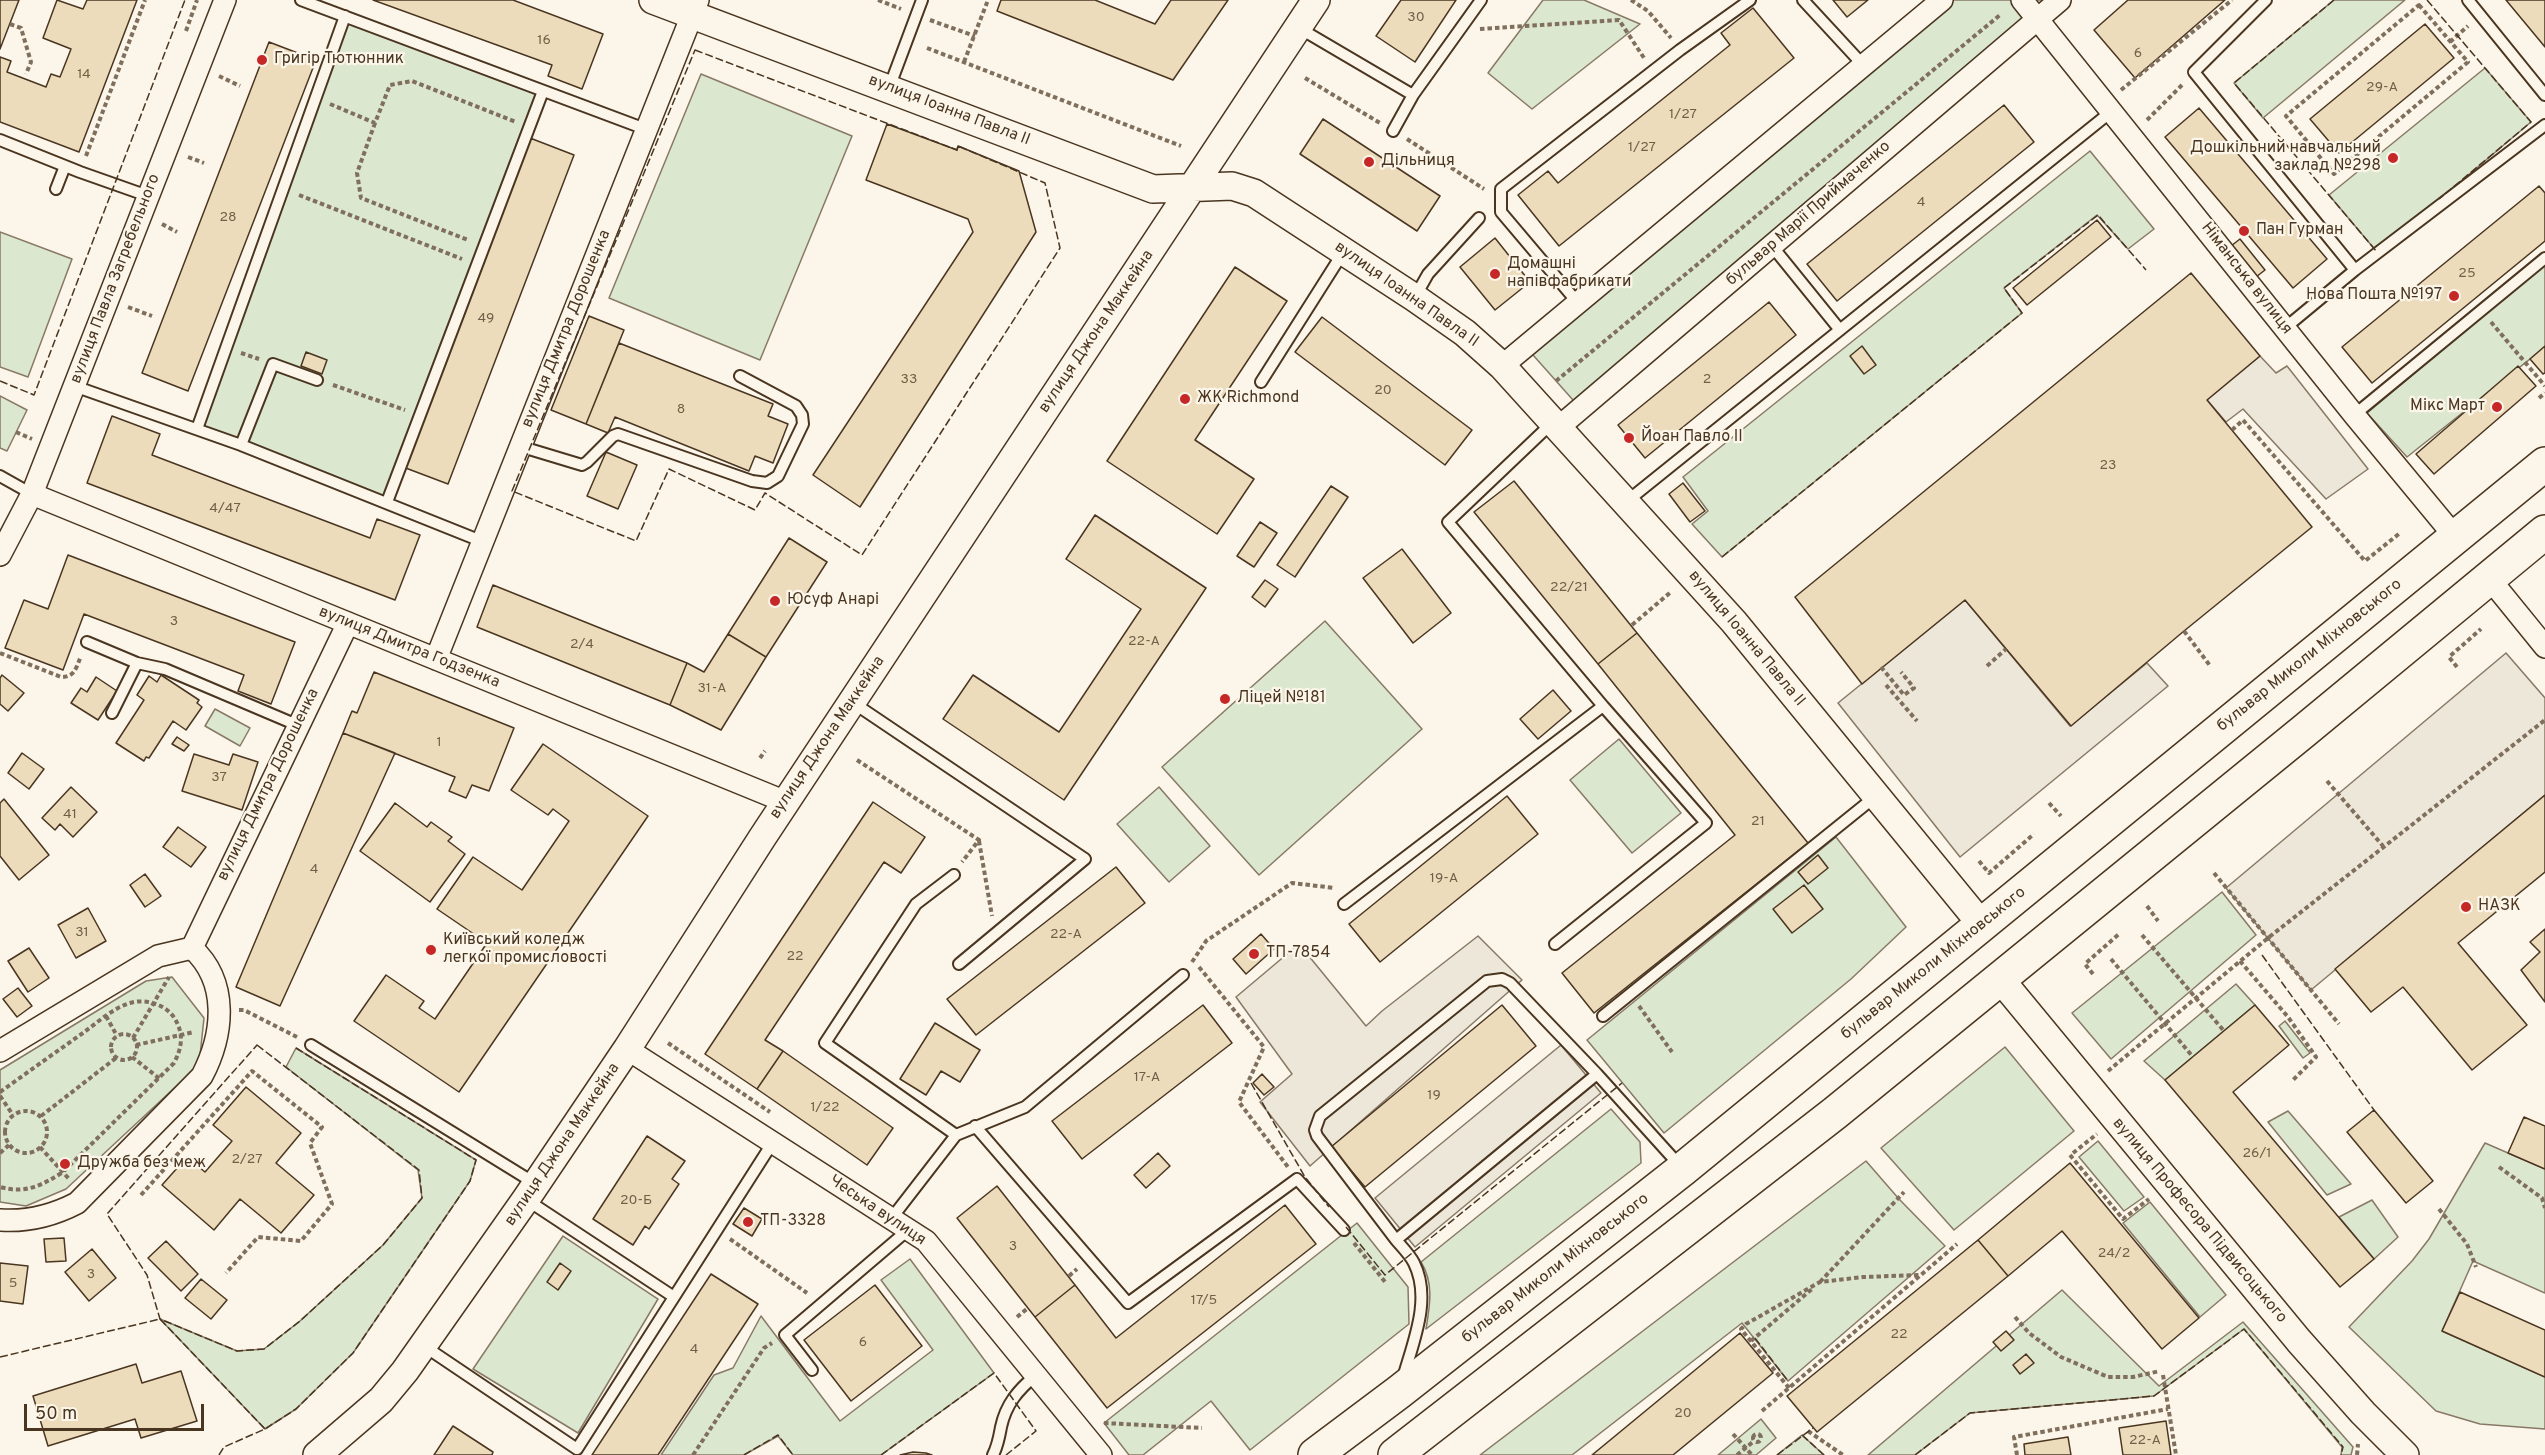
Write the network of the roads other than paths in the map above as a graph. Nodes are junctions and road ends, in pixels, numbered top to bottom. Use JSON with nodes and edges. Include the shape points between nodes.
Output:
{"nodes":[{"id":1,"x":225,"y":0,"type":"edge"},
{"id":2,"x":301,"y":0,"type":"edge"},
{"id":3,"x":653,"y":0,"type":"edge"},
{"id":4,"x":922,"y":0,"type":"edge"},
{"id":5,"x":1316,"y":0,"type":"edge"},
{"id":6,"x":1480,"y":0,"type":"edge"},
{"id":7,"x":1750,"y":0,"type":"edge"},
{"id":8,"x":1803,"y":0,"type":"edge"},
{"id":9,"x":1942,"y":0,"type":"edge"},
{"id":10,"x":2022,"y":0,"type":"edge"},
{"id":11,"x":2060,"y":0,"type":"edge"},
{"id":12,"x":2266,"y":0,"type":"edge"},
{"id":13,"x":2468,"y":0,"type":"edge"},
{"id":14,"x":695,"y":7,"type":"edge"},
{"id":15,"x":345,"y":16,"type":"junction"},
{"id":16,"x":2038,"y":18,"type":"junction"},
{"id":17,"x":1298,"y":27,"type":"junction"},
{"id":18,"x":1863,"y":66,"type":"junction"},
{"id":19,"x":889,"y":88,"type":"junction"},
{"id":20,"x":543,"y":91,"type":"junction"},
{"id":21,"x":1413,"y":95,"type":"junction"},
{"id":22,"x":2545,"y":95,"type":"edge"},
{"id":23,"x":2109,"y":107,"type":"junction"},
{"id":24,"x":2545,"y":124,"type":"edge"},
{"id":25,"x":648,"y":130,"type":"junction"},
{"id":26,"x":1393,"y":131,"type":"road end"},
{"id":27,"x":0,"y":140,"type":"edge"},
{"id":28,"x":65,"y":166,"type":"junction"},
{"id":29,"x":1194,"y":186,"type":"junction"},
{"id":30,"x":56,"y":189,"type":"dead end"},
{"id":31,"x":148,"y":196,"type":"junction"},
{"id":32,"x":1479,"y":218,"type":"dead end"},
{"id":33,"x":1772,"y":246,"type":"junction"},
{"id":34,"x":1344,"y":250,"type":"junction"},
{"id":35,"x":2545,"y":258,"type":"edge"},
{"id":36,"x":2355,"y":270,"type":"junction"},
{"id":37,"x":1415,"y":298,"type":"junction"},
{"id":38,"x":1578,"y":303,"type":"junction"},
{"id":39,"x":2285,"y":328,"type":"junction"},
{"id":40,"x":1840,"y":330,"type":"junction"},
{"id":41,"x":1502,"y":366,"type":"junction"},
{"id":42,"x":740,"y":376,"type":"dead end"},
{"id":43,"x":317,"y":380,"type":"road end"},
{"id":44,"x":1261,"y":382,"type":"dead end"},
{"id":45,"x":74,"y":386,"type":"junction"},
{"id":46,"x":2355,"y":417,"type":"junction"},
{"id":47,"x":1556,"y":424,"type":"junction"},
{"id":48,"x":197,"y":429,"type":"junction"},
{"id":49,"x":241,"y":445,"type":"junction"},
{"id":50,"x":519,"y":447,"type":"junction"},
{"id":51,"x":2545,"y":464,"type":"edge"},
{"id":52,"x":0,"y":476,"type":"edge"},
{"id":53,"x":32,"y":494,"type":"junction"},
{"id":54,"x":387,"y":502,"type":"junction"},
{"id":55,"x":1626,"y":502,"type":"junction"},
{"id":56,"x":2545,"y":532,"type":"edge"},
{"id":57,"x":2456,"y":538,"type":"junction"},
{"id":58,"x":482,"y":540,"type":"junction"},
{"id":59,"x":0,"y":555,"type":"edge"},
{"id":60,"x":2489,"y":578,"type":"junction"},
{"id":61,"x":348,"y":623,"type":"junction"},
{"id":62,"x":87,"y":642,"type":"dead end"},
{"id":63,"x":2545,"y":647,"type":"edge"},
{"id":64,"x":436,"y":659,"type":"junction"},
{"id":65,"x":137,"y":663,"type":"junction"},
{"id":66,"x":852,"y":702,"type":"junction"},
{"id":67,"x":1603,"y":706,"type":"junction"},
{"id":68,"x":112,"y":713,"type":"dead end"},
{"id":69,"x":297,"y":725,"type":"junction"},
{"id":70,"x":1877,"y":796,"type":"junction"},
{"id":71,"x":786,"y":802,"type":"junction"},
{"id":72,"x":954,"y":874,"type":"road end"},
{"id":73,"x":1344,"y":904,"type":"dead end"},
{"id":74,"x":1982,"y":925,"type":"junction"},
{"id":75,"x":1555,"y":944,"type":"dead end"},
{"id":76,"x":188,"y":949,"type":"junction"},
{"id":77,"x":959,"y":964,"type":"dead end"},
{"id":78,"x":1183,"y":975,"type":"road end"},
{"id":79,"x":2001,"y":980,"type":"junction"},
{"id":80,"x":1603,"y":1016,"type":"dead end"},
{"id":81,"x":311,"y":1045,"type":"dead end"},
{"id":82,"x":627,"y":1048,"type":"junction"},
{"id":83,"x":0,"y":1051,"type":"edge"},
{"id":84,"x":1597,"y":1074,"type":"junction"},
{"id":85,"x":975,"y":1126,"type":"junction"},
{"id":86,"x":956,"y":1135,"type":"junction"},
{"id":87,"x":773,"y":1142,"type":"junction"},
{"id":88,"x":1683,"y":1169,"type":"junction"},
{"id":89,"x":532,"y":1192,"type":"junction"},
{"id":90,"x":0,"y":1220,"type":"edge"},
{"id":91,"x":899,"y":1224,"type":"junction"},
{"id":92,"x":1344,"y":1230,"type":"road end"},
{"id":93,"x":1396,"y":1240,"type":"junction"},
{"id":94,"x":674,"y":1297,"type":"junction"},
{"id":95,"x":423,"y":1345,"type":"junction"},
{"id":96,"x":812,"y":1370,"type":"dead end"},
{"id":97,"x":1036,"y":1375,"type":"junction"},
{"id":98,"x":1399,"y":1392,"type":"junction"},
{"id":99,"x":317,"y":1455,"type":"edge"},
{"id":100,"x":993,"y":1455,"type":"edge"},
{"id":101,"x":1101,"y":1455,"type":"edge"},
{"id":102,"x":1315,"y":1455,"type":"edge"},
{"id":103,"x":1395,"y":1455,"type":"edge"},
{"id":104,"x":2405,"y":1455,"type":"edge"}],
"edges":[{"from":1,"to":31,"type":"street","name":"вулиця Павла Загребельного"},
{"from":2,"to":15,"type":"lane"},
{"from":3,"to":14,"type":"street","name":"вулиця Іоанна Павла II"},
{"from":4,"to":19,"type":"lane"},
{"from":5,"to":17,"type":"street","name":"вулиця Джона Маккейна"},
{"from":6,"to":21,"type":"lane"},
{"from":7,"to":38,"type":"lane","via":[[1501,189],[1501,212]]},
{"from":8,"to":18,"type":"lane"},
{"from":9,"to":18,"type":"street"},
{"from":10,"to":16,"type":"street","name":"Німанська вулиця"},
{"from":11,"to":16,"type":"street","name":"бульвар Марії Приймаченко"},
{"from":12,"to":36,"type":"lane","via":[[2194,72]]},
{"from":13,"to":22,"type":"lane"},
{"from":14,"to":19,"type":"street","name":"вулиця Іоанна Павла II"},
{"from":14,"to":25,"type":"street","name":"вулиця Дмитра Дорошенка"},
{"from":15,"to":20,"type":"lane"},
{"from":15,"to":48,"type":"lane"},
{"from":16,"to":23,"type":"street","name":"Німанська вулиця"},
{"from":16,"to":33,"type":"street","name":"бульвар Марії Приймаченко"},
{"from":17,"to":21,"type":"lane"},
{"from":17,"to":29,"type":"street","name":"вулиця Джона Маккейна"},
{"from":18,"to":38,"type":"street"},
{"from":19,"to":29,"type":"street","name":"вулиця Іоанна Павла II","via":[[1153,189]]},
{"from":20,"to":25,"type":"lane"},
{"from":20,"to":54,"type":"lane"},
{"from":21,"to":26,"type":"lane"},
{"from":23,"to":39,"type":"street","name":"Німанська вулиця"},
{"from":23,"to":40,"type":"lane"},
{"from":24,"to":36,"type":"lane"},
{"from":25,"to":50,"type":"street","name":"вулиця Дмитра Дорошенка"},
{"from":27,"to":28,"type":"lane"},
{"from":28,"to":30,"type":"lane"},
{"from":28,"to":31,"type":"lane"},
{"from":29,"to":34,"type":"street","name":"вулиця Іоанна Павла II","via":[[1232,186],[1254,193]]},
{"from":29,"to":66,"type":"street","name":"вулиця Джона Маккейна"},
{"from":31,"to":45,"type":"street","name":"вулиця Павла Загребельного"},
{"from":32,"to":37,"type":"lane","via":[[1428,274]]},
{"from":33,"to":40,"type":"lane"},
{"from":33,"to":47,"type":"street","name":"бульвар Марії Приймаченко"},
{"from":34,"to":37,"type":"street","name":"вулиця Іоанна Павла II"},
{"from":34,"to":44,"type":"lane"},
{"from":35,"to":46,"type":"lane"},
{"from":36,"to":39,"type":"lane"},
{"from":37,"to":41,"type":"street","name":"вулиця Іоанна Павла II","via":[[1465,333]]},
{"from":38,"to":41,"type":"street"},
{"from":39,"to":46,"type":"street","name":"Німанська вулиця"},
{"from":40,"to":55,"type":"lane"},
{"from":41,"to":47,"type":"street","name":"вулиця Іоанна Павла II"},
{"from":42,"to":50,"type":"lane","via":[[796,406],[802,415],[803,424],[778,476],[767,483],[618,434],[582,465]]},
{"from":43,"to":49,"type":"lane","via":[[273,364]]},
{"from":45,"to":48,"type":"lane"},
{"from":45,"to":53,"type":"street","name":"вулиця Павла Загребельного"},
{"from":46,"to":57,"type":"street","name":"Німанська вулиця"},
{"from":47,"to":55,"type":"street","name":"вулиця Іоанна Павла II"},
{"from":47,"to":67,"type":"lane","via":[[1448,522]]},
{"from":48,"to":49,"type":"lane"},
{"from":49,"to":54,"type":"lane"},
{"from":50,"to":58,"type":"street","name":"вулиця Дмитра Дорошенка"},
{"from":51,"to":57,"type":"highway","name":"бульвар Миколи Міхновського"},
{"from":52,"to":53,"type":"lane"},
{"from":53,"to":59,"type":"street","name":"вулиця Павла Загребельного"},
{"from":53,"to":61,"type":"street","name":"вулиця Дмитра Годзенка"},
{"from":54,"to":58,"type":"lane"},
{"from":55,"to":70,"type":"street","name":"вулиця Іоанна Павла II","via":[[1734,622]]},
{"from":56,"to":60,"type":"highway"},
{"from":57,"to":74,"type":"highway","name":"бульвар Миколи Міхновського"},
{"from":58,"to":64,"type":"street","name":"вулиця Дмитра Дорошенка"},
{"from":60,"to":63,"type":"street"},
{"from":60,"to":79,"type":"highway"},
{"from":61,"to":64,"type":"street","name":"вулиця Дмитра Годзенка"},
{"from":61,"to":69,"type":"street","name":"вулиця Дмитра Дорошенка"},
{"from":62,"to":65,"type":"lane"},
{"from":64,"to":71,"type":"street","name":"вулиця Дмитра Годзенка"},
{"from":65,"to":68,"type":"lane"},
{"from":65,"to":69,"type":"lane","via":[[165,669]]},
{"from":66,"to":71,"type":"street","name":"вулиця Джона Маккейна"},
{"from":66,"to":77,"type":"lane","via":[[1085,859]]},
{"from":67,"to":73,"type":"lane"},
{"from":67,"to":75,"type":"lane","via":[[1706,823]]},
{"from":69,"to":76,"type":"street","name":"вулиця Дмитра Дорошенка"},
{"from":70,"to":74,"type":"street","name":"вулиця Іоанна Павла II"},
{"from":70,"to":80,"type":"lane"},
{"from":71,"to":82,"type":"street","name":"вулиця Джона Маккейна"},
{"from":72,"to":86,"type":"lane","via":[[916,904],[825,1043]]},
{"from":74,"to":88,"type":"highway","name":"бульвар Миколи Міхновського"},
{"from":76,"to":83,"type":"street","via":[[158,956]]},
{"from":76,"to":90,"type":"street","via":[[204,960],[218,991],[213,1055],[202,1076],[77,1203],[38,1219]]},
{"from":78,"to":85,"type":"lane","via":[[1025,1107]]},
{"from":79,"to":103,"type":"highway"},
{"from":79,"to":104,"type":"street","name":"вулиця Професора Підвисоцького","via":[[2299,1341]]},
{"from":81,"to":89,"type":"lane"},
{"from":82,"to":87,"type":"street","name":"Чеська вулиця"},
{"from":82,"to":89,"type":"street","name":"вулиця Джона Маккейна"},
{"from":84,"to":88,"type":"lane"},
{"from":84,"to":93,"type":"lane"},
{"from":84,"to":93,"type":"lane","via":[[1510,982],[1494,979],[1320,1116],[1317,1136]]},
{"from":85,"to":86,"type":"lane"},
{"from":85,"to":92,"type":"lane","via":[[1128,1303],[1297,1179]]},
{"from":86,"to":91,"type":"lane"},
{"from":87,"to":91,"type":"street","name":"Чеська вулиця"},
{"from":87,"to":94,"type":"lane"},
{"from":88,"to":98,"type":"highway","name":"бульвар Миколи Міхновського"},
{"from":89,"to":94,"type":"lane"},
{"from":89,"to":95,"type":"street","name":"вулиця Джона Маккейна"},
{"from":91,"to":96,"type":"lane","via":[[822,1304],[785,1335]]},
{"from":91,"to":97,"type":"street","name":"Чеська вулиця","via":[[926,1241]]},
{"from":93,"to":98,"type":"lane","via":[[1413,1261],[1421,1289],[1420,1314]]},
{"from":94,"to":95,"type":"lane","via":[[577,1449]]},
{"from":95,"to":99,"type":"street","name":"вулиця Джона Маккейна","via":[[381,1400]]},
{"from":97,"to":100,"type":"lane","via":[[1018,1389],[1007,1407]]},
{"from":97,"to":101,"type":"street","name":"Чеська вулиця"},
{"from":98,"to":102,"type":"highway","name":"бульвар Миколи Міхновського"}]}
